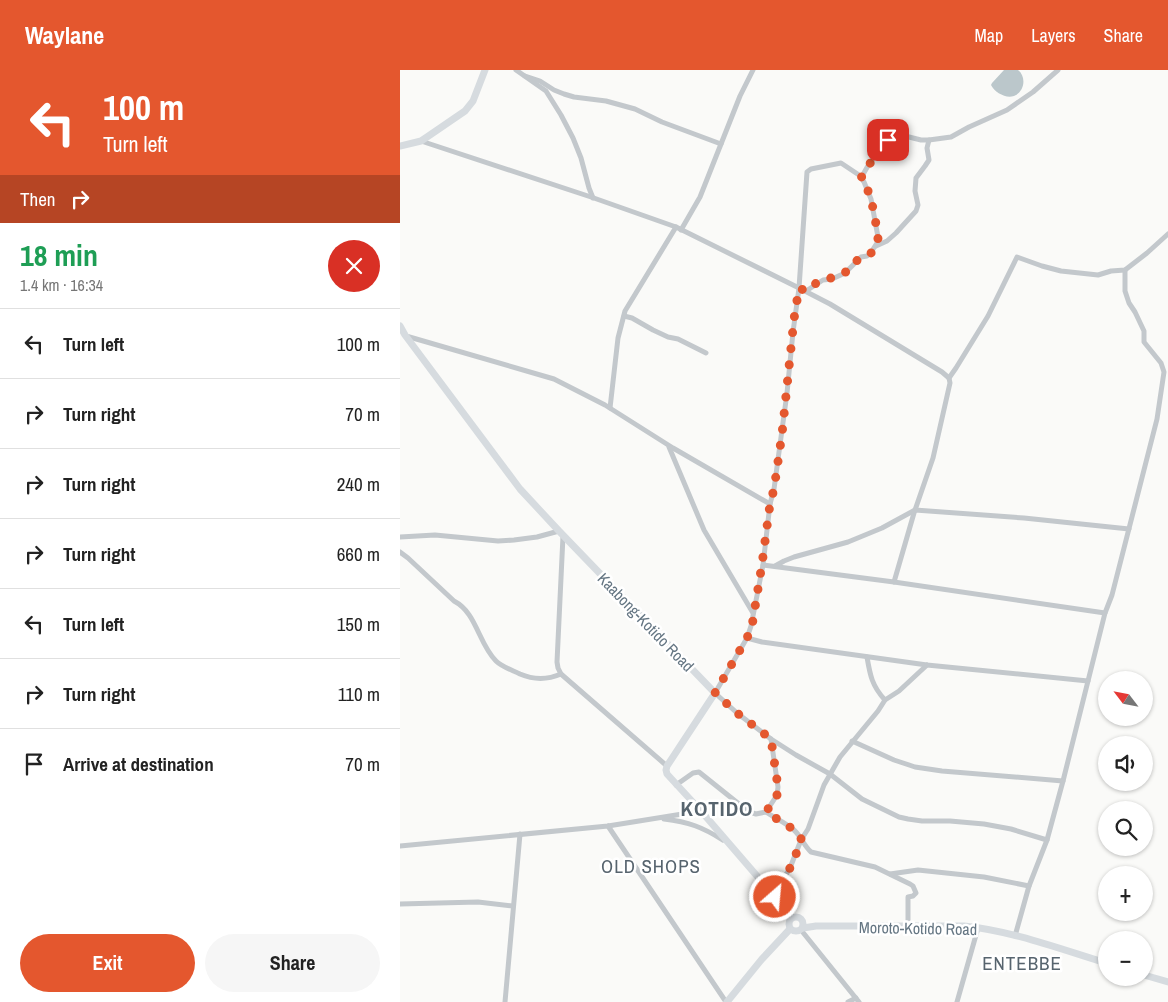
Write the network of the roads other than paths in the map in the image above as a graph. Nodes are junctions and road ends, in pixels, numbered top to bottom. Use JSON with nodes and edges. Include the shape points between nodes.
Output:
{"nodes":[{"id":1,"x":485,"y":70,"type":"edge"},
{"id":2,"x":516,"y":70,"type":"edge"},
{"id":3,"x":753,"y":70,"type":"edge"},
{"id":4,"x":1058,"y":70,"type":"edge"},
{"id":5,"x":525,"y":76,"type":"junction"},
{"id":6,"x":929,"y":140,"type":"junction"},
{"id":7,"x":421,"y":141,"type":"junction"},
{"id":8,"x":721,"y":144,"type":"junction"},
{"id":9,"x":400,"y":146,"type":"edge"},
{"id":10,"x":861,"y":178,"type":"junction"},
{"id":11,"x":593,"y":198,"type":"junction"},
{"id":12,"x":679,"y":228,"type":"junction"},
{"id":13,"x":1168,"y":234,"type":"edge"},
{"id":14,"x":876,"y":246,"type":"junction"},
{"id":15,"x":1126,"y":270,"type":"junction"},
{"id":16,"x":799,"y":288,"type":"junction"},
{"id":17,"x":806,"y":291,"type":"junction"},
{"id":18,"x":624,"y":316,"type":"junction"},
{"id":19,"x":400,"y":326,"type":"edge"},
{"id":20,"x":406,"y":335,"type":"junction"},
{"id":21,"x":706,"y":353,"type":"dead end"},
{"id":22,"x":949,"y":378,"type":"junction"},
{"id":23,"x":610,"y":408,"type":"junction"},
{"id":24,"x":669,"y":445,"type":"junction"},
{"id":25,"x":770,"y":504,"type":"junction"},
{"id":26,"x":914,"y":510,"type":"junction"},
{"id":27,"x":1129,"y":528,"type":"junction"},
{"id":28,"x":561,"y":533,"type":"junction"},
{"id":29,"x":400,"y":537,"type":"edge"},
{"id":30,"x":400,"y":552,"type":"edge"},
{"id":31,"x":762,"y":564,"type":"junction"},
{"id":32,"x":776,"y":566,"type":"junction"},
{"id":33,"x":894,"y":582,"type":"junction"},
{"id":34,"x":753,"y":613,"type":"junction"},
{"id":35,"x":1105,"y":613,"type":"junction"},
{"id":36,"x":747,"y":638,"type":"junction"},
{"id":37,"x":867,"y":657,"type":"junction"},
{"id":38,"x":927,"y":665,"type":"junction"},
{"id":39,"x":561,"y":674,"type":"junction"},
{"id":40,"x":1088,"y":681,"type":"junction"},
{"id":41,"x":715,"y":693,"type":"junction"},
{"id":42,"x":885,"y":700,"type":"junction"},
{"id":43,"x":771,"y":739,"type":"junction"},
{"id":44,"x":852,"y":742,"type":"junction"},
{"id":45,"x":667,"y":766,"type":"junction"},
{"id":46,"x":830,"y":774,"type":"junction"},
{"id":47,"x":1063,"y":782,"type":"junction"},
{"id":48,"x":676,"y":785,"type":"junction"},
{"id":49,"x":701,"y":811,"type":"junction"},
{"id":50,"x":766,"y":812,"type":"junction"},
{"id":51,"x":656,"y":818,"type":"junction"},
{"id":52,"x":608,"y":826,"type":"junction"},
{"id":53,"x":520,"y":834,"type":"junction"},
{"id":54,"x":802,"y":840,"type":"junction"},
{"id":55,"x":1047,"y":840,"type":"junction"},
{"id":56,"x":728,"y":843,"type":"junction"},
{"id":57,"x":400,"y":846,"type":"edge"},
{"id":58,"x":890,"y":874,"type":"junction"},
{"id":59,"x":1029,"y":886,"type":"junction"},
{"id":60,"x":775,"y":897,"type":"junction"},
{"id":61,"x":400,"y":904,"type":"edge"},
{"id":62,"x":513,"y":906,"type":"junction"},
{"id":63,"x":791,"y":918,"type":"junction"},
{"id":64,"x":802,"y":926,"type":"junction"},
{"id":65,"x":908,"y":926,"type":"junction"},
{"id":66,"x":978,"y":928,"type":"junction"},
{"id":67,"x":790,"y":929,"type":"junction"},
{"id":68,"x":1015,"y":936,"type":"junction"},
{"id":69,"x":1098,"y":961,"type":"edge"},
{"id":70,"x":1153,"y":978,"type":"edge"},
{"id":71,"x":1168,"y":982,"type":"edge"},
{"id":72,"x":858,"y":1000,"type":"edge"},
{"id":73,"x":505,"y":1002,"type":"edge"},
{"id":74,"x":726,"y":1002,"type":"edge"},
{"id":75,"x":848,"y":1002,"type":"edge"},
{"id":76,"x":957,"y":1002,"type":"edge"}],
"edges":[{"from":1,"to":7,"type":"street","via":[[473,101],[465,111]]},
{"from":2,"to":5,"type":"street"},
{"from":3,"to":8,"type":"street"},
{"from":4,"to":6,"type":"street","via":[[1007,110],[951,137]]},
{"from":5,"to":8,"type":"street","via":[[564,94],[628,107]]},
{"from":5,"to":11,"type":"street","via":[[546,92],[571,131]]},
{"from":6,"to":10,"type":"street","via":[[890,138]]},
{"from":6,"to":14,"type":"street","via":[[929,160],[916,178],[916,210],[896,233]]},
{"from":7,"to":9,"type":"street"},
{"from":7,"to":11,"type":"street"},
{"from":8,"to":12,"type":"street","via":[[700,197]]},
{"from":10,"to":14,"type":"street","via":[[871,199],[878,237]]},
{"from":10,"to":16,"type":"street","via":[[838,163],[807,172]]},
{"from":11,"to":12,"type":"street"},
{"from":12,"to":16,"type":"street"},
{"from":12,"to":18,"type":"street"},
{"from":13,"to":15,"type":"street"},
{"from":14,"to":17,"type":"street","via":[[845,273],[823,280]]},
{"from":15,"to":22,"type":"street","via":[[1098,275],[1061,271],[1017,257],[988,316]]},
{"from":15,"to":27,"type":"street","via":[[1125,291],[1129,303],[1144,331],[1144,342],[1164,372],[1157,419]]},
{"from":16,"to":17,"type":"street"},
{"from":16,"to":25,"type":"street","via":[[782,434]]},
{"from":17,"to":22,"type":"street"},
{"from":18,"to":21,"type":"street"},
{"from":18,"to":23,"type":"street","via":[[618,338]]},
{"from":19,"to":20,"type":"street","name":"Kaabong-Kotido Road"},
{"from":20,"to":23,"type":"street","via":[[554,379]]},
{"from":20,"to":28,"type":"street","name":"Kaabong-Kotido Road","via":[[520,489]]},
{"from":22,"to":26,"type":"street","via":[[933,458]]},
{"from":23,"to":24,"type":"street"},
{"from":24,"to":25,"type":"street"},
{"from":24,"to":34,"type":"street","via":[[704,530]]},
{"from":25,"to":31,"type":"street"},
{"from":26,"to":27,"type":"street"},
{"from":26,"to":32,"type":"street","via":[[853,540],[794,557]]},
{"from":26,"to":33,"type":"street"},
{"from":27,"to":35,"type":"street"},
{"from":28,"to":29,"type":"street","via":[[506,540]]},
{"from":28,"to":39,"type":"street","via":[[557,662]]},
{"from":28,"to":41,"type":"street","name":"Kaabong-Kotido Road"},
{"from":30,"to":39,"type":"street","via":[[467,610],[489,654],[498,663],[539,679]]},
{"from":31,"to":32,"type":"street"},
{"from":31,"to":34,"type":"street"},
{"from":32,"to":33,"type":"street"},
{"from":33,"to":35,"type":"street"},
{"from":34,"to":36,"type":"street"},
{"from":35,"to":40,"type":"street"},
{"from":36,"to":37,"type":"street"},
{"from":36,"to":41,"type":"street"},
{"from":37,"to":38,"type":"street"},
{"from":37,"to":42,"type":"street","via":[[875,689]]},
{"from":38,"to":40,"type":"street"},
{"from":38,"to":42,"type":"street"},
{"from":39,"to":45,"type":"street"},
{"from":40,"to":47,"type":"street"},
{"from":41,"to":43,"type":"street"},
{"from":41,"to":45,"type":"street"},
{"from":42,"to":44,"type":"street"},
{"from":43,"to":46,"type":"street"},
{"from":43,"to":50,"type":"street","via":[[778,787],[777,795]]},
{"from":44,"to":46,"type":"street"},
{"from":44,"to":47,"type":"street","via":[[915,767]]},
{"from":45,"to":48,"type":"street","via":[[667,774]]},
{"from":46,"to":54,"type":"street"},
{"from":46,"to":55,"type":"street","via":[[862,799],[899,817],[984,824]]},
{"from":47,"to":55,"type":"street"},
{"from":48,"to":49,"type":"street"},
{"from":48,"to":50,"type":"street","via":[[698,772],[749,812]]},
{"from":49,"to":51,"type":"street"},
{"from":49,"to":56,"type":"street"},
{"from":50,"to":54,"type":"street","via":[[793,829]]},
{"from":51,"to":52,"type":"street"},
{"from":51,"to":56,"type":"street","via":[[694,824]]},
{"from":52,"to":53,"type":"street"},
{"from":52,"to":74,"type":"street"},
{"from":53,"to":57,"type":"street"},
{"from":53,"to":62,"type":"street"},
{"from":54,"to":58,"type":"street","via":[[811,852],[875,867]]},
{"from":54,"to":60,"type":"street"},
{"from":55,"to":59,"type":"street"},
{"from":56,"to":60,"type":"street"},
{"from":58,"to":59,"type":"street","via":[[918,870]]},
{"from":58,"to":65,"type":"street","via":[[913,886],[916,893],[908,897]]},
{"from":59,"to":68,"type":"street"},
{"from":60,"to":63,"type":"street"},
{"from":61,"to":62,"type":"street","via":[[478,902]]},
{"from":62,"to":73,"type":"street"},
{"from":63,"to":64,"type":"street","via":[[798,917]]},
{"from":63,"to":67,"type":"street"},
{"from":64,"to":65,"type":"street","name":"Moroto-Kotido Road"},
{"from":64,"to":67,"type":"street","via":[[795,932]]},
{"from":64,"to":72,"type":"street"},
{"from":65,"to":66,"type":"street","name":"Moroto-Kotido Road"},
{"from":66,"to":68,"type":"street","name":"Moroto-Kotido Road"},
{"from":66,"to":76,"type":"street"},
{"from":67,"to":74,"type":"street"},
{"from":68,"to":69,"type":"street","name":"Moroto-Kotido Road"},
{"from":70,"to":71,"type":"street"},
{"from":72,"to":75,"type":"street"}]}
